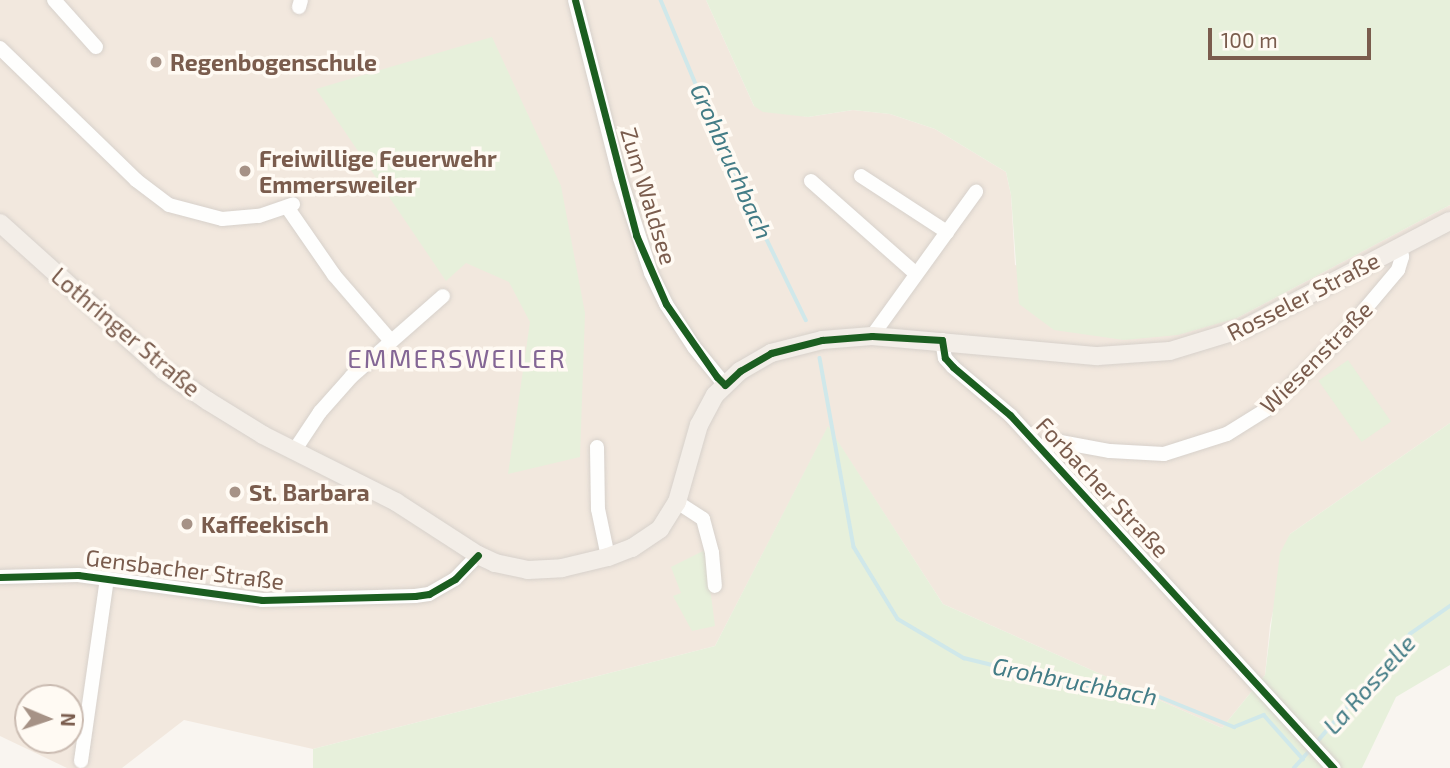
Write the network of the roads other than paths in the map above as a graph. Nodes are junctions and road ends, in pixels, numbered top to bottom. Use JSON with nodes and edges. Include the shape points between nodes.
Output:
{"nodes":[{"id":1,"x":54,"y":0,"type":"edge"},
{"id":2,"x":575,"y":0,"type":"edge"},
{"id":3,"x":96,"y":47,"type":"dead end"},
{"id":4,"x":0,"y":48,"type":"edge"},
{"id":5,"x":861,"y":176,"type":"dead end"},
{"id":6,"x":811,"y":181,"type":"dead end"},
{"id":7,"x":976,"y":192,"type":"dead end"},
{"id":8,"x":1450,"y":221,"type":"edge"},
{"id":9,"x":0,"y":223,"type":"edge"},
{"id":10,"x":947,"y":232,"type":"junction"},
{"id":11,"x":1400,"y":247,"type":"junction"},
{"id":12,"x":916,"y":274,"type":"junction"},
{"id":13,"x":443,"y":296,"type":"dead end"},
{"id":14,"x":872,"y":336,"type":"junction"},
{"id":15,"x":942,"y":340,"type":"junction"},
{"id":16,"x":391,"y":341,"type":"junction"},
{"id":17,"x":725,"y":385,"type":"junction"},
{"id":18,"x":597,"y":447,"type":"dead end"},
{"id":19,"x":1040,"y":448,"type":"junction"},
{"id":20,"x":294,"y":451,"type":"junction"},
{"id":21,"x":677,"y":502,"type":"junction"},
{"id":22,"x":478,"y":555,"type":"junction"},
{"id":23,"x":608,"y":557,"type":"junction"},
{"id":24,"x":0,"y":577,"type":"edge"},
{"id":25,"x":107,"y":579,"type":"junction"},
{"id":26,"x":715,"y":586,"type":"dead end"},
{"id":27,"x":80,"y":761,"type":"dead end"},
{"id":28,"x":1334,"y":768,"type":"edge"}],
"edges":[{"from":1,"to":3,"type":"street"},
{"from":2,"to":17,"type":"street","name":"Zum Waldsee","via":[[620,178],[651,273],[694,347]]},
{"from":4,"to":16,"type":"street","via":[[136,180],[169,205],[222,219],[259,216],[290,205],[334,275]]},
{"from":5,"to":10,"type":"street"},
{"from":6,"to":12,"type":"street"},
{"from":7,"to":10,"type":"street"},
{"from":8,"to":11,"type":"main road","name":"Rosseler Straße"},
{"from":9,"to":20,"type":"main road","name":"Lothringer Straße","via":[[163,370]]},
{"from":10,"to":12,"type":"street"},
{"from":11,"to":15,"type":"main road","name":"Rosseler Straße","via":[[1245,328],[1170,351],[1098,356]]},
{"from":11,"to":19,"type":"street","name":"Wiesenstraße","via":[[1398,270],[1344,334],[1267,409],[1236,429],[1164,454],[1055,441]]},
{"from":12,"to":14,"type":"street"},
{"from":13,"to":16,"type":"street"},
{"from":14,"to":15,"type":"main road"},
{"from":14,"to":17,"type":"main road","via":[[815,342],[771,353]]},
{"from":15,"to":19,"type":"street","name":"Forbacher Straße","via":[[945,358],[953,367]]},
{"from":16,"to":20,"type":"street","via":[[320,412]]},
{"from":17,"to":21,"type":"main road","via":[[699,425]]},
{"from":18,"to":23,"type":"street","via":[[598,509]]},
{"from":19,"to":28,"type":"street","name":"Forbacher Straße"},
{"from":20,"to":22,"type":"main road","name":"Lothringer Straße","via":[[396,502]]},
{"from":21,"to":23,"type":"main road","via":[[671,515],[646,540]]},
{"from":21,"to":26,"type":"street","via":[[703,519]]},
{"from":22,"to":23,"type":"main road","via":[[528,570]]},
{"from":22,"to":25,"type":"street","name":"Gensbacher Straße","via":[[456,579],[429,594],[415,596],[262,600]]},
{"from":24,"to":25,"type":"street","name":"Gensbacher Straße"},
{"from":25,"to":27,"type":"street"}]}
